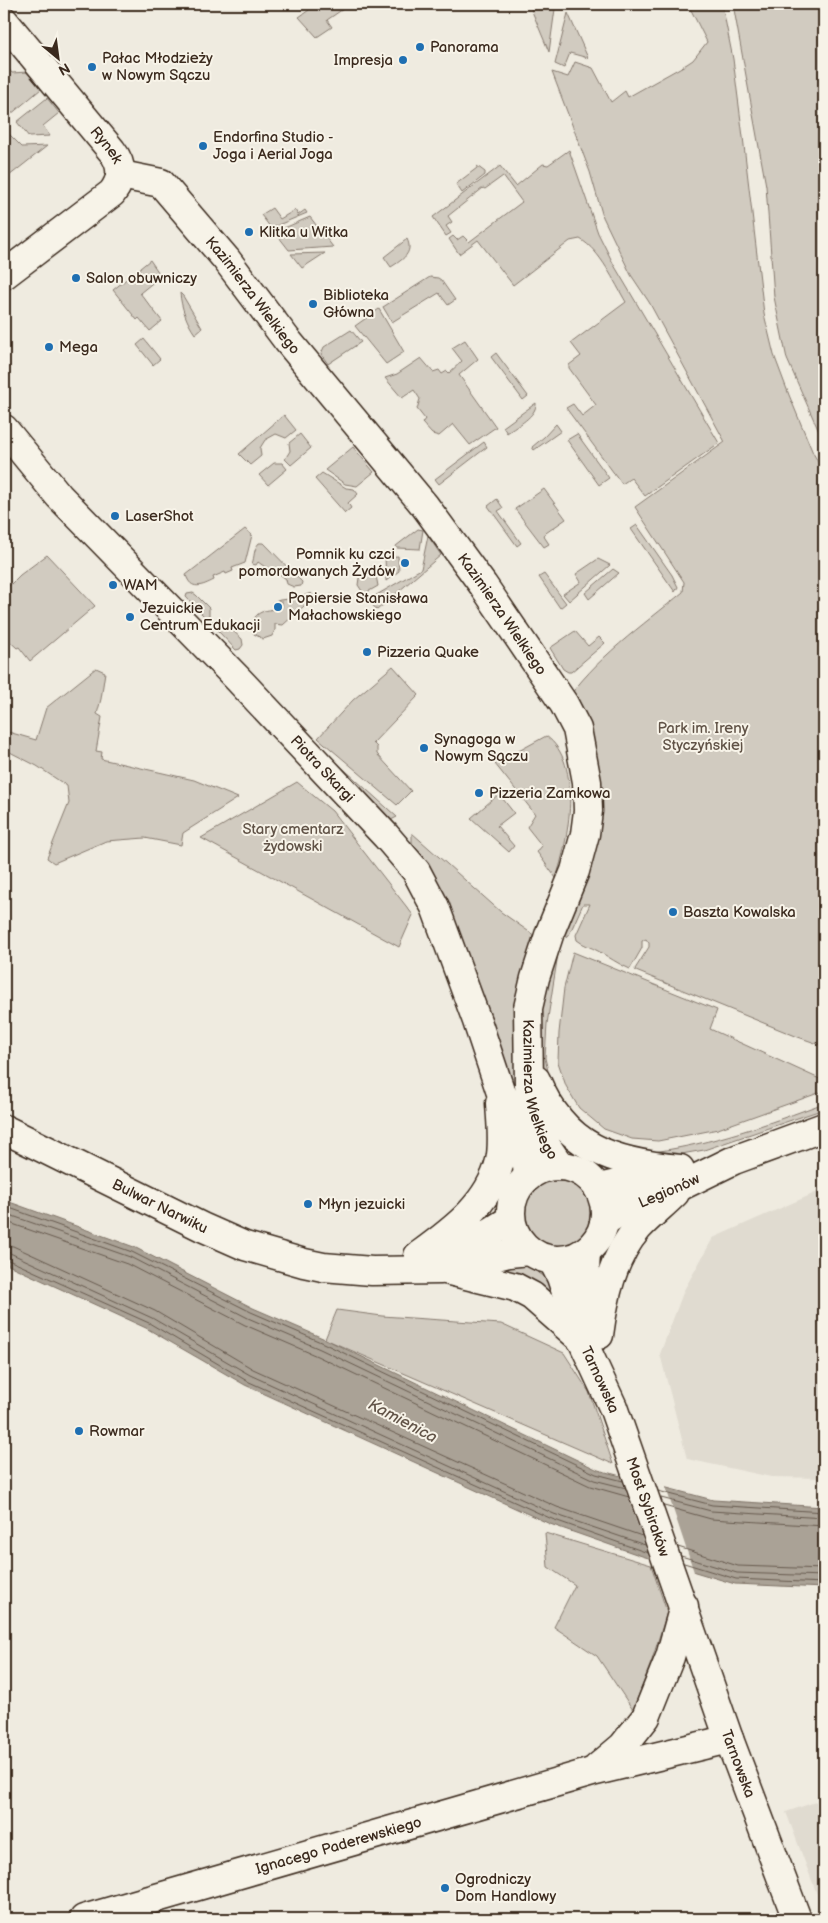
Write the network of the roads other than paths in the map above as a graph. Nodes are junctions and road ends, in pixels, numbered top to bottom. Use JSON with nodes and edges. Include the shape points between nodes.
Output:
{"nodes":[{"id":1,"x":4,"y":21,"type":"edge"},
{"id":2,"x":121,"y":175,"type":"junction"},
{"id":3,"x":4,"y":276,"type":"edge"},
{"id":4,"x":4,"y":429,"type":"edge"},
{"id":5,"x":528,"y":1060,"type":"junction"},
{"id":6,"x":500,"y":1090,"type":"junction"},
{"id":7,"x":824,"y":1127,"type":"edge"},
{"id":8,"x":4,"y":1129,"type":"edge"},
{"id":9,"x":560,"y":1166,"type":"junction"},
{"id":10,"x":528,"y":1177,"type":"junction"},
{"id":11,"x":682,"y":1177,"type":"junction"},
{"id":12,"x":599,"y":1188,"type":"junction"},
{"id":13,"x":511,"y":1219,"type":"junction"},
{"id":14,"x":605,"y":1221,"type":"junction"},
{"id":15,"x":586,"y":1252,"type":"junction"},
{"id":16,"x":541,"y":1256,"type":"junction"},
{"id":17,"x":430,"y":1263,"type":"junction"},
{"id":18,"x":590,"y":1338,"type":"junction"},
{"id":19,"x":613,"y":1407,"type":"joint"},
{"id":20,"x":684,"y":1606,"type":"junction"},
{"id":21,"x":729,"y":1739,"type":"junction"},
{"id":22,"x":592,"y":1772,"type":"junction"},
{"id":23,"x":84,"y":1919,"type":"edge"},
{"id":24,"x":796,"y":1919,"type":"edge"}],
"edges":[{"from":1,"to":2,"type":"street","name":"Rynek","via":[[112,151]]},
{"from":2,"to":3,"type":"street","name":"Rynek","via":[[112,193]]},
{"from":2,"to":5,"type":"street","name":"Kazimierza Wielkiego","via":[[161,183],[226,259],[287,340],[425,506],[483,585],[564,704],[577,729],[587,782],[585,834],[575,871],[534,978],[528,1008]]},
{"from":4,"to":6,"type":"street","name":"Piotra Skargi","via":[[59,496],[237,678],[416,871],[436,907]]},
{"from":5,"to":9,"type":"street","name":"Kazimierza Wielkiego","via":[[532,1107],[547,1147]]},
{"from":5,"to":11,"type":"street","via":[[551,1110],[578,1139],[611,1157]]},
{"from":6,"to":10,"type":"street","name":"Piotra Skargi","via":[[520,1135]]},
{"from":6,"to":17,"type":"street","via":[[502,1140],[500,1161],[492,1184],[479,1205]]},
{"from":7,"to":11,"type":"street","name":"Legionów"},
{"from":8,"to":17,"type":"street","name":"Bulwar Narwiku","via":[[202,1228],[277,1256],[323,1267],[372,1271]]},
{"from":9,"to":10,"type":"street"},
{"from":9,"to":12,"type":"street","via":[[573,1168]]},
{"from":10,"to":13,"type":"street","via":[[513,1198]]},
{"from":11,"to":12,"type":"street","name":"Legionów"},
{"from":11,"to":14,"type":"street","name":"Legionów"},
{"from":11,"to":18,"type":"street","via":[[620,1254]]},
{"from":12,"to":14,"type":"street"},
{"from":13,"to":16,"type":"street","via":[[519,1240]]},
{"from":13,"to":17,"type":"street","name":"Bulwar Narwiku"},
{"from":14,"to":15,"type":"street","via":[[598,1238]]},
{"from":15,"to":16,"type":"street","via":[[565,1260]]},
{"from":15,"to":18,"type":"street","name":"Tarnowska"},
{"from":16,"to":17,"type":"street","name":"Bulwar Narwiku","via":[[509,1253]]},
{"from":16,"to":18,"type":"street","name":"Tarnowska","via":[[561,1277]]},
{"from":17,"to":18,"type":"street","via":[[515,1287]]},
{"from":18,"to":19,"type":"street","name":"Tarnowska"},
{"from":19,"to":20,"type":"street","name":"Most Sybiraków"},
{"from":20,"to":21,"type":"street","name":"Tarnowska"},
{"from":20,"to":22,"type":"street","name":"Ignacego Paderewskiego","via":[[672,1649],[646,1717],[624,1746]]},
{"from":21,"to":22,"type":"street","name":"Ignacego Paderewskiego"},
{"from":21,"to":24,"type":"street","name":"Tarnowska"},
{"from":22,"to":23,"type":"street","name":"Ignacego Paderewskiego"}]}
